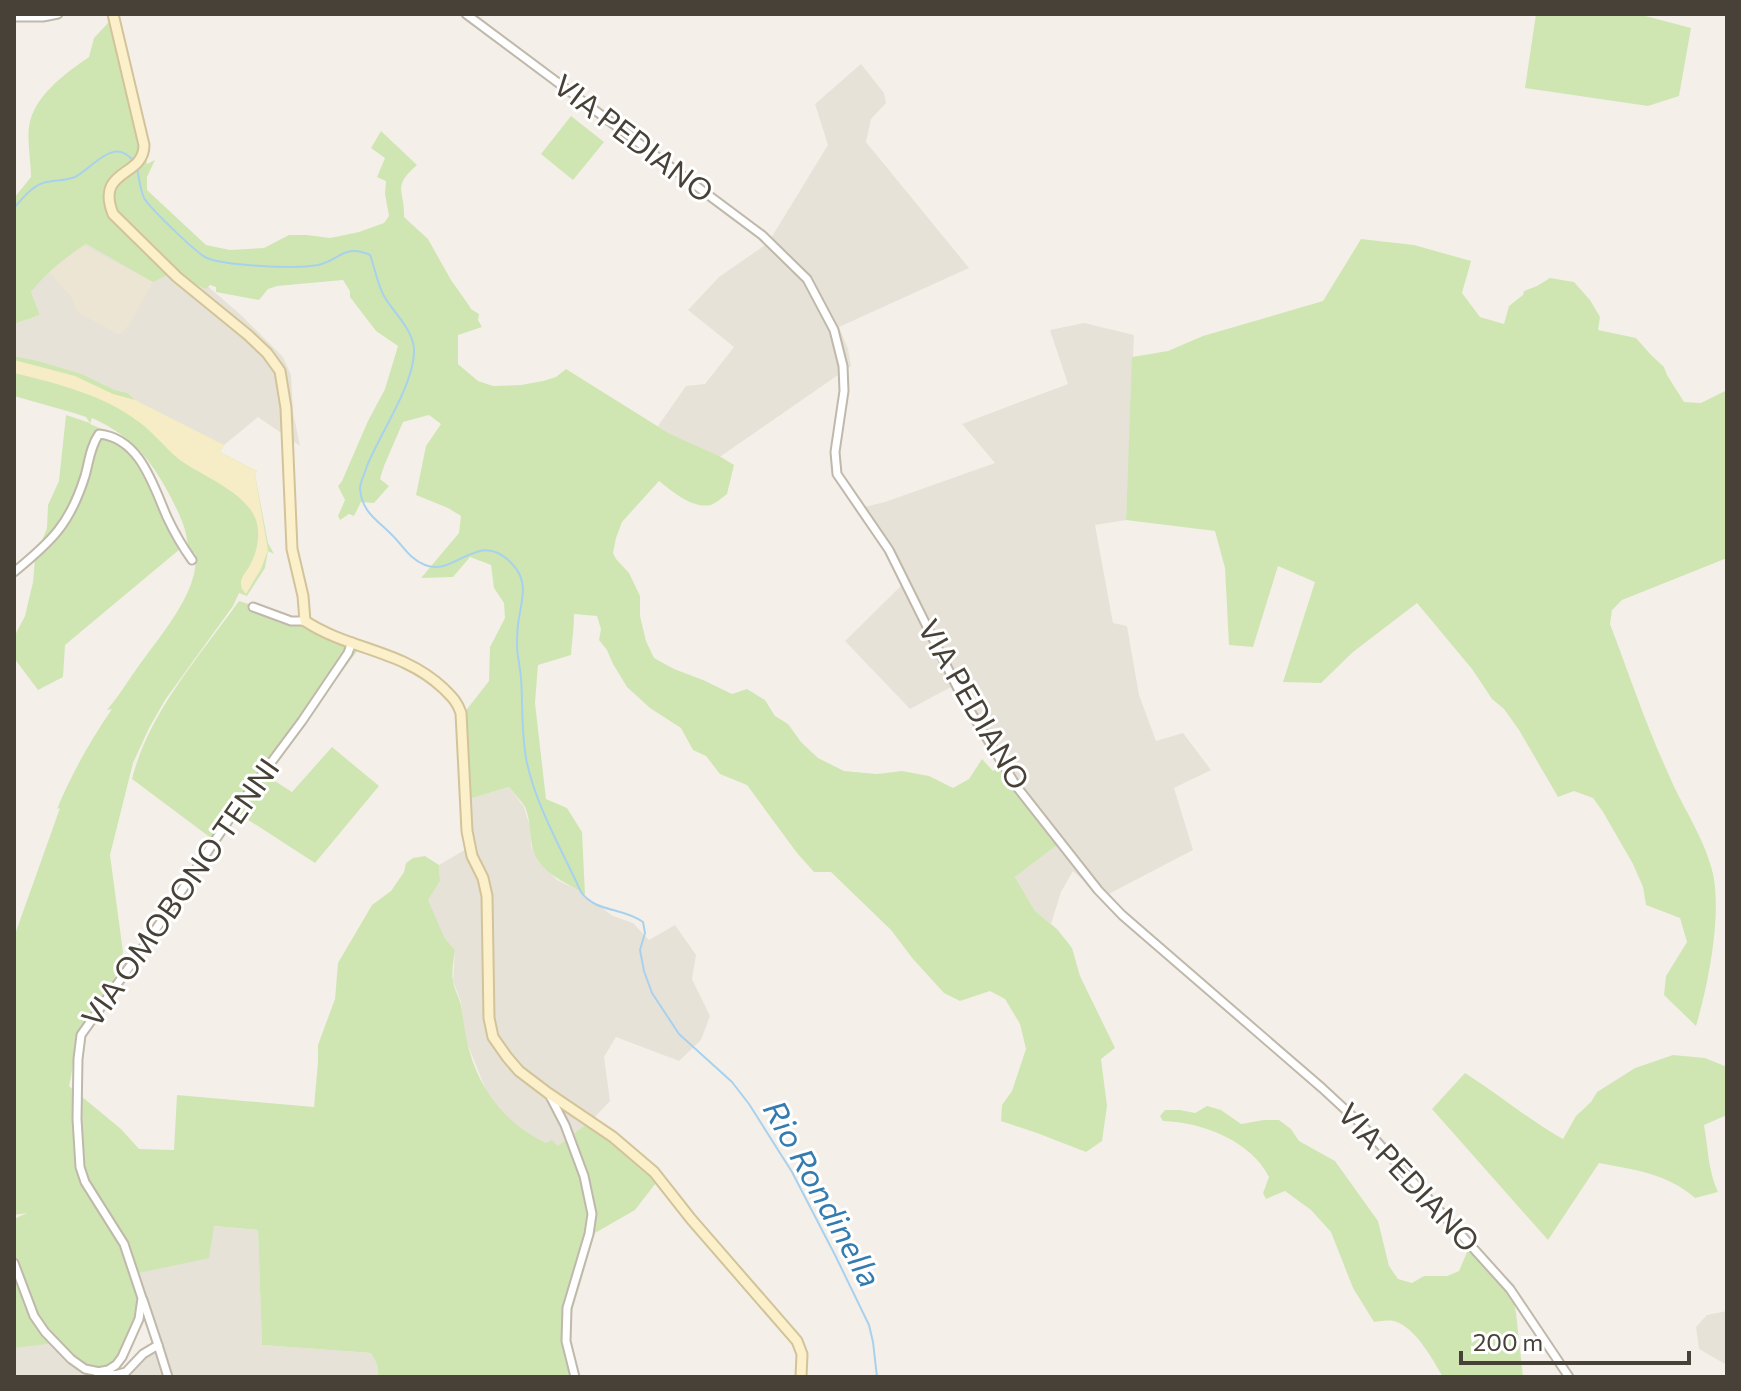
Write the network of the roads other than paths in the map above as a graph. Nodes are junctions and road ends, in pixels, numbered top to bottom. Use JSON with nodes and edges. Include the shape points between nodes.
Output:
{"nodes":[{"id":1,"x":58,"y":14,"type":"edge"},
{"id":2,"x":113,"y":14,"type":"edge"},
{"id":3,"x":466,"y":14,"type":"edge"},
{"id":4,"x":14,"y":17,"type":"edge"},
{"id":5,"x":192,"y":560,"type":"dead end"},
{"id":6,"x":14,"y":572,"type":"edge"},
{"id":7,"x":253,"y":607,"type":"dead end"},
{"id":8,"x":305,"y":621,"type":"junction"},
{"id":9,"x":352,"y":642,"type":"junction"},
{"id":10,"x":548,"y":1093,"type":"junction"},
{"id":11,"x":14,"y":1263,"type":"edge"},
{"id":12,"x":142,"y":1298,"type":"junction"},
{"id":13,"x":158,"y":1345,"type":"junction"},
{"id":14,"x":97,"y":1372,"type":"junction"},
{"id":15,"x":168,"y":1377,"type":"edge"},
{"id":16,"x":575,"y":1377,"type":"edge"},
{"id":17,"x":801,"y":1377,"type":"edge"},
{"id":18,"x":1569,"y":1377,"type":"edge"}],
"edges":[{"from":1,"to":4,"type":"street"},
{"from":2,"to":8,"type":"street","via":[[144,154],[109,188],[107,200],[113,214],[177,277],[248,335],[280,371],[292,549]]},
{"from":3,"to":18,"type":"street","name":"VIA PEDIANO","via":[[762,235],[807,279],[834,330],[843,366],[837,474],[889,550],[964,701],[1017,787],[1122,915],[1363,1126],[1510,1289]]},
{"from":5,"to":6,"type":"street","via":[[132,450],[99,434],[63,526]]},
{"from":7,"to":8,"type":"street"},
{"from":8,"to":9,"type":"street"},
{"from":9,"to":10,"type":"street","via":[[413,666],[458,702],[467,831],[487,896],[493,1037],[519,1071]]},
{"from":9,"to":12,"type":"street","name":"VIA OMOBONO TENNI","via":[[81,1035],[80,1167],[124,1244]]},
{"from":10,"to":16,"type":"street","via":[[584,1176],[592,1214],[567,1308],[566,1341]]},
{"from":10,"to":17,"type":"street","via":[[654,1172],[797,1341]]},
{"from":11,"to":14,"type":"street","via":[[45,1332],[71,1359]]},
{"from":12,"to":13,"type":"street","name":"VIA OMOBONO TENNI"},
{"from":12,"to":14,"type":"street","via":[[122,1357]]},
{"from":13,"to":14,"type":"street","via":[[126,1372]]},
{"from":13,"to":15,"type":"street","name":"VIA OMOBONO TENNI"}]}
